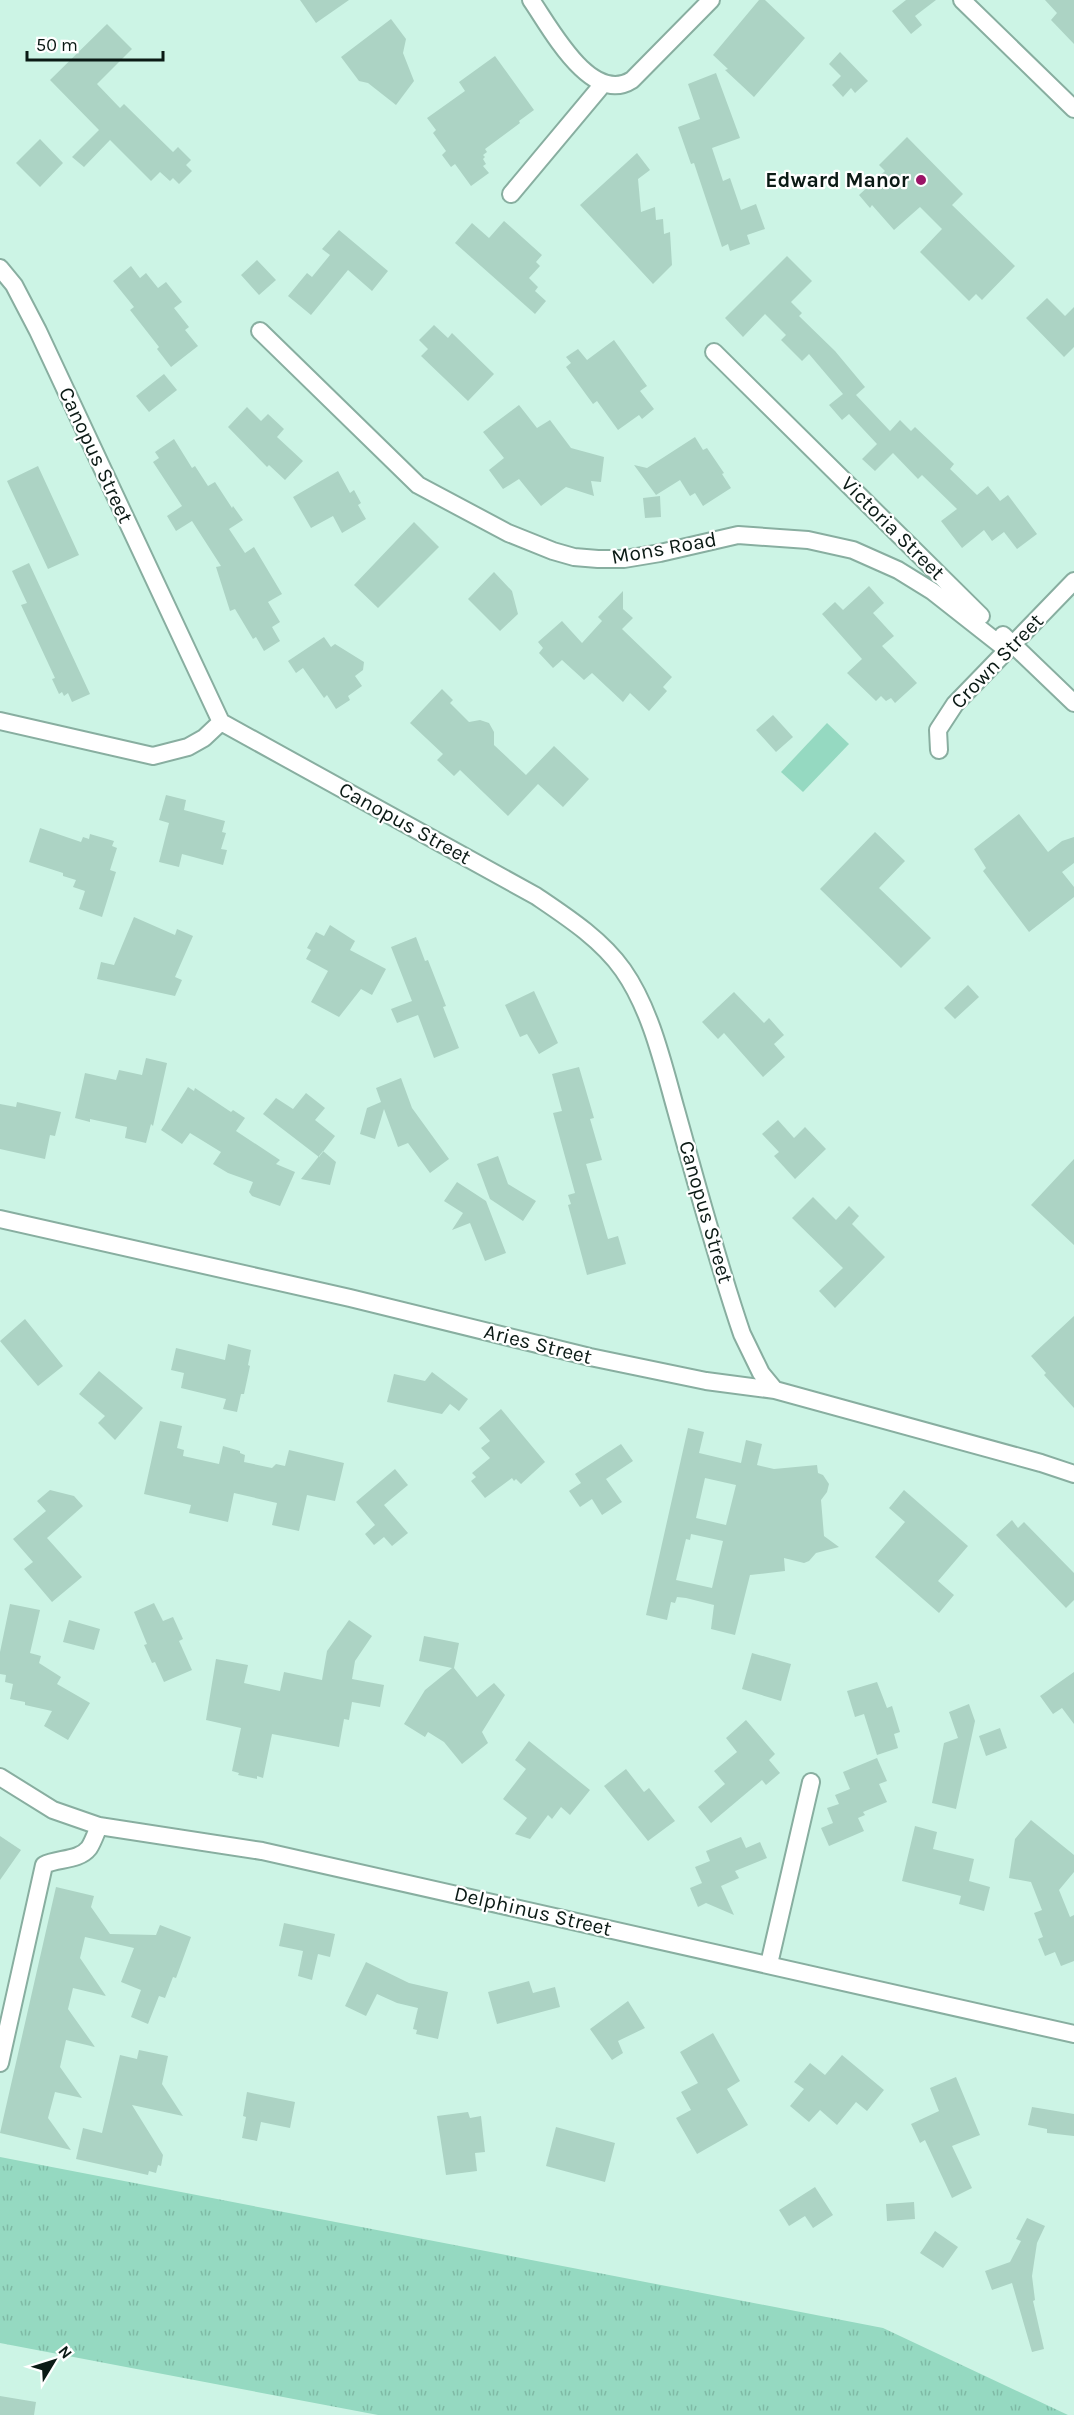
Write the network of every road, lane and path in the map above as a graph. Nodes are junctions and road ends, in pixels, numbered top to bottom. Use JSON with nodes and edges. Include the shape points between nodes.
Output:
{"nodes":[{"id":1,"x":531,"y":0,"type":"edge"},
{"id":2,"x":711,"y":0,"type":"edge"},
{"id":3,"x":962,"y":0,"type":"edge"},
{"id":4,"x":603,"y":84,"type":"junction"},
{"id":5,"x":1074,"y":109,"type":"edge"},
{"id":6,"x":511,"y":194,"type":"dead end"},
{"id":7,"x":0,"y":268,"type":"edge"},
{"id":8,"x":260,"y":331,"type":"dead end"},
{"id":9,"x":714,"y":352,"type":"dead end"},
{"id":10,"x":1074,"y":581,"type":"edge"},
{"id":11,"x":1010,"y":647,"type":"junction"},
{"id":12,"x":1074,"y":703,"type":"edge"},
{"id":13,"x":0,"y":721,"type":"edge"},
{"id":14,"x":221,"y":722,"type":"junction"},
{"id":15,"x":939,"y":750,"type":"dead end"},
{"id":16,"x":0,"y":1219,"type":"edge"},
{"id":17,"x":775,"y":1390,"type":"junction"},
{"id":18,"x":1074,"y":1474,"type":"edge"},
{"id":19,"x":0,"y":1777,"type":"edge"},
{"id":20,"x":812,"y":1782,"type":"dead end"},
{"id":21,"x":99,"y":1826,"type":"junction"},
{"id":22,"x":768,"y":1964,"type":"junction"},
{"id":23,"x":1074,"y":2034,"type":"edge"},
{"id":24,"x":0,"y":2063,"type":"edge"}],
"edges":[{"from":1,"to":4,"type":"street","via":[[573,59]]},
{"from":2,"to":4,"type":"street","via":[[632,80],[625,85]]},
{"from":3,"to":5,"type":"street"},
{"from":4,"to":6,"type":"street"},
{"from":7,"to":14,"type":"street","name":"Canopus Street","via":[[14,285],[38,331]]},
{"from":8,"to":11,"type":"street","name":"Mons Road","via":[[418,485],[508,533],[553,551],[598,559],[660,553],[738,535],[808,540],[852,550],[898,570]]},
{"from":9,"to":11,"type":"street","name":"Victoria Street"},
{"from":10,"to":11,"type":"street","name":"Crown Street"},
{"from":11,"to":12,"type":"street","name":"Victoria Street"},
{"from":11,"to":15,"type":"street","name":"Crown Street","via":[[947,714],[938,730]]},
{"from":13,"to":14,"type":"street","via":[[153,756],[188,747]]},
{"from":14,"to":17,"type":"street","name":"Canopus Street","via":[[536,896],[610,954],[642,1005],[739,1324],[761,1372]]},
{"from":16,"to":17,"type":"street","name":"Aries Street","via":[[590,1357],[706,1381]]},
{"from":17,"to":18,"type":"street","name":"Aries Street"},
{"from":19,"to":21,"type":"street","name":"Delphinus Street","via":[[53,1810]]},
{"from":20,"to":22,"type":"street"},
{"from":21,"to":22,"type":"street","name":"Delphinus Street","via":[[262,1851]]},
{"from":21,"to":24,"type":"street","via":[[88,1849],[80,1856],[44,1866]]},
{"from":22,"to":23,"type":"street","name":"Delphinus Street"}]}
